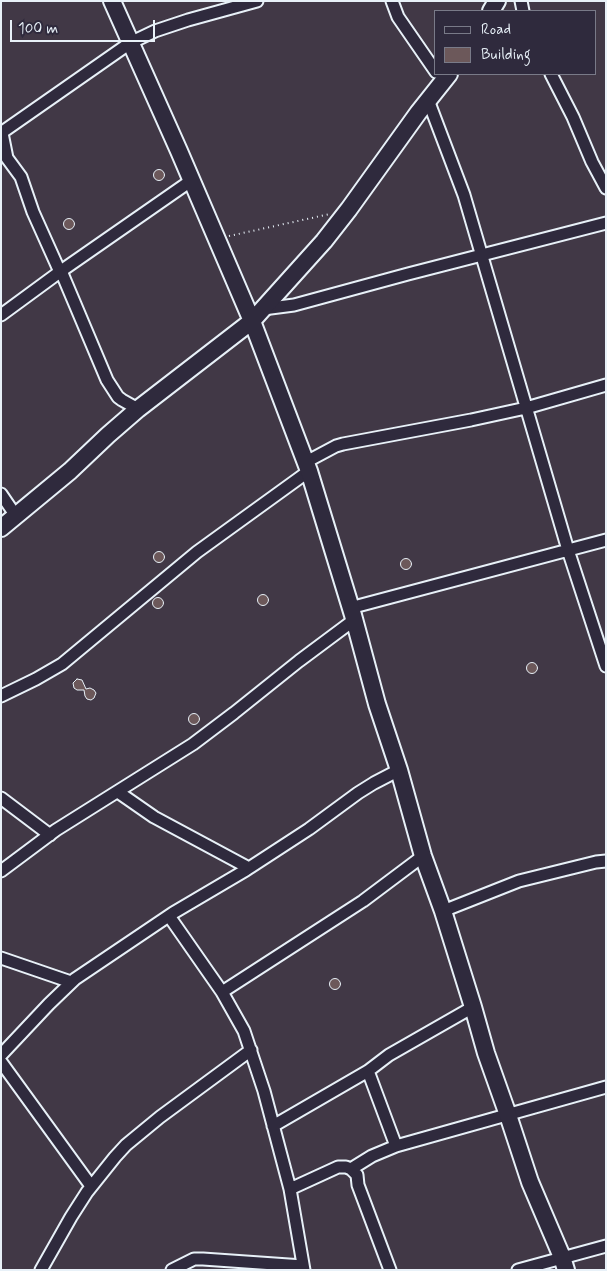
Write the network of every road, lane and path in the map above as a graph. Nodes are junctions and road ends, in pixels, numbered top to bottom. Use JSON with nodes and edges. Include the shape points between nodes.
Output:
{"nodes":[{"id":1,"x":112,"y":1,"type":"edge"},
{"id":2,"x":257,"y":1,"type":"edge"},
{"id":3,"x":392,"y":1,"type":"edge"},
{"id":4,"x":130,"y":43,"type":"junction"},
{"id":5,"x":434,"y":66,"type":"edge"},
{"id":6,"x":441,"y":75,"type":"edge"},
{"id":7,"x":552,"y":75,"type":"edge"},
{"id":8,"x":428,"y":100,"type":"junction"},
{"id":9,"x":1,"y":133,"type":"edge"},
{"id":10,"x":192,"y":180,"type":"junction"},
{"id":11,"x":606,"y":188,"type":"edge"},
{"id":12,"x":330,"y":214,"type":"dead end"},
{"id":13,"x":606,"y":224,"type":"edge"},
{"id":14,"x":217,"y":238,"type":"junction"},
{"id":15,"x":481,"y":255,"type":"junction"},
{"id":16,"x":60,"y":272,"type":"junction"},
{"id":17,"x":1,"y":315,"type":"edge"},
{"id":18,"x":258,"y":315,"type":"junction"},
{"id":19,"x":606,"y":385,"type":"edge"},
{"id":20,"x":526,"y":408,"type":"junction"},
{"id":21,"x":138,"y":409,"type":"junction"},
{"id":22,"x":307,"y":467,"type":"junction"},
{"id":23,"x":1,"y":494,"type":"edge"},
{"id":24,"x":16,"y":516,"type":"junction"},
{"id":25,"x":1,"y":528,"type":"edge"},
{"id":26,"x":606,"y":540,"type":"edge"},
{"id":27,"x":568,"y":550,"type":"junction"},
{"id":28,"x":352,"y":614,"type":"junction"},
{"id":29,"x":606,"y":666,"type":"edge"},
{"id":30,"x":1,"y":696,"type":"edge"},
{"id":31,"x":399,"y":770,"type":"junction"},
{"id":32,"x":118,"y":792,"type":"junction"},
{"id":33,"x":1,"y":798,"type":"edge"},
{"id":34,"x":50,"y":835,"type":"junction"},
{"id":35,"x":423,"y":856,"type":"junction"},
{"id":36,"x":606,"y":861,"type":"edge"},
{"id":37,"x":249,"y":868,"type":"junction"},
{"id":38,"x":1,"y":871,"type":"edge"},
{"id":39,"x":443,"y":912,"type":"junction"},
{"id":40,"x":169,"y":916,"type":"junction"},
{"id":41,"x":1,"y":958,"type":"edge"},
{"id":42,"x":71,"y":982,"type":"junction"},
{"id":43,"x":222,"y":992,"type":"junction"},
{"id":44,"x":473,"y":1007,"type":"junction"},
{"id":45,"x":251,"y":1050,"type":"junction"},
{"id":46,"x":1,"y":1055,"type":"edge"},
{"id":47,"x":1,"y":1062,"type":"edge"},
{"id":48,"x":368,"y":1072,"type":"junction"},
{"id":49,"x":606,"y":1087,"type":"edge"},
{"id":50,"x":508,"y":1115,"type":"junction"},
{"id":51,"x":273,"y":1126,"type":"junction"},
{"id":52,"x":396,"y":1146,"type":"junction"},
{"id":53,"x":352,"y":1169,"type":"junction"},
{"id":54,"x":91,"y":1186,"type":"junction"},
{"id":55,"x":290,"y":1189,"type":"junction"},
{"id":56,"x":606,"y":1246,"type":"edge"},
{"id":57,"x":564,"y":1263,"type":"edge"},
{"id":58,"x":303,"y":1268,"type":"edge"},
{"id":59,"x":41,"y":1270,"type":"edge"},
{"id":60,"x":172,"y":1270,"type":"edge"},
{"id":61,"x":390,"y":1270,"type":"edge"},
{"id":62,"x":518,"y":1270,"type":"edge"}],
"edges":[{"from":1,"to":4,"type":"street"},
{"from":2,"to":4,"type":"street","via":[[188,20]]},
{"from":3,"to":5,"type":"street","via":[[398,18]]},
{"from":4,"to":9,"type":"street"},
{"from":4,"to":10,"type":"street"},
{"from":6,"to":8,"type":"street"},
{"from":7,"to":11,"type":"street"},
{"from":8,"to":15,"type":"street","via":[[464,195]]},
{"from":8,"to":18,"type":"street","via":[[337,225]]},
{"from":9,"to":16,"type":"street","via":[[7,158],[20,177]]},
{"from":10,"to":14,"type":"street"},
{"from":10,"to":16,"type":"street"},
{"from":12,"to":14,"type":"path"},
{"from":13,"to":15,"type":"street"},
{"from":14,"to":18,"type":"street"},
{"from":15,"to":18,"type":"street"},
{"from":15,"to":20,"type":"street"},
{"from":16,"to":17,"type":"street"},
{"from":16,"to":21,"type":"street","via":[[107,380],[118,397]]},
{"from":18,"to":21,"type":"street"},
{"from":18,"to":22,"type":"street"},
{"from":19,"to":20,"type":"street"},
{"from":20,"to":22,"type":"street","via":[[343,444]]},
{"from":20,"to":27,"type":"street"},
{"from":21,"to":24,"type":"street"},
{"from":22,"to":28,"type":"street"},
{"from":22,"to":30,"type":"street","via":[[196,552],[62,664]]},
{"from":23,"to":24,"type":"street"},
{"from":24,"to":25,"type":"street"},
{"from":26,"to":27,"type":"street"},
{"from":27,"to":28,"type":"street"},
{"from":27,"to":29,"type":"street"},
{"from":28,"to":31,"type":"street"},
{"from":28,"to":32,"type":"street","via":[[234,713],[193,744]]},
{"from":31,"to":35,"type":"street"},
{"from":31,"to":37,"type":"street","via":[[374,783]]},
{"from":32,"to":34,"type":"street"},
{"from":32,"to":37,"type":"street","via":[[154,816]]},
{"from":33,"to":34,"type":"street"},
{"from":34,"to":38,"type":"street"},
{"from":35,"to":39,"type":"street"},
{"from":35,"to":43,"type":"street","via":[[363,901]]},
{"from":36,"to":39,"type":"street","via":[[519,881]]},
{"from":37,"to":40,"type":"street"},
{"from":39,"to":44,"type":"street"},
{"from":40,"to":42,"type":"street"},
{"from":40,"to":43,"type":"street"},
{"from":41,"to":42,"type":"street"},
{"from":42,"to":46,"type":"street"},
{"from":43,"to":45,"type":"street"},
{"from":44,"to":48,"type":"street","via":[[389,1055]]},
{"from":44,"to":50,"type":"street"},
{"from":45,"to":51,"type":"street"},
{"from":45,"to":54,"type":"street","via":[[141,1132],[115,1156]]},
{"from":47,"to":54,"type":"street"},
{"from":48,"to":51,"type":"street"},
{"from":48,"to":52,"type":"street"},
{"from":49,"to":50,"type":"street"},
{"from":50,"to":52,"type":"street"},
{"from":50,"to":57,"type":"street","via":[[530,1182]]},
{"from":51,"to":55,"type":"street"},
{"from":52,"to":53,"type":"street"},
{"from":53,"to":55,"type":"street","via":[[338,1167]]},
{"from":53,"to":61,"type":"street"},
{"from":54,"to":59,"type":"street"},
{"from":55,"to":58,"type":"street"},
{"from":56,"to":57,"type":"street"},
{"from":57,"to":62,"type":"street"},
{"from":58,"to":60,"type":"street","via":[[194,1259]]}]}
